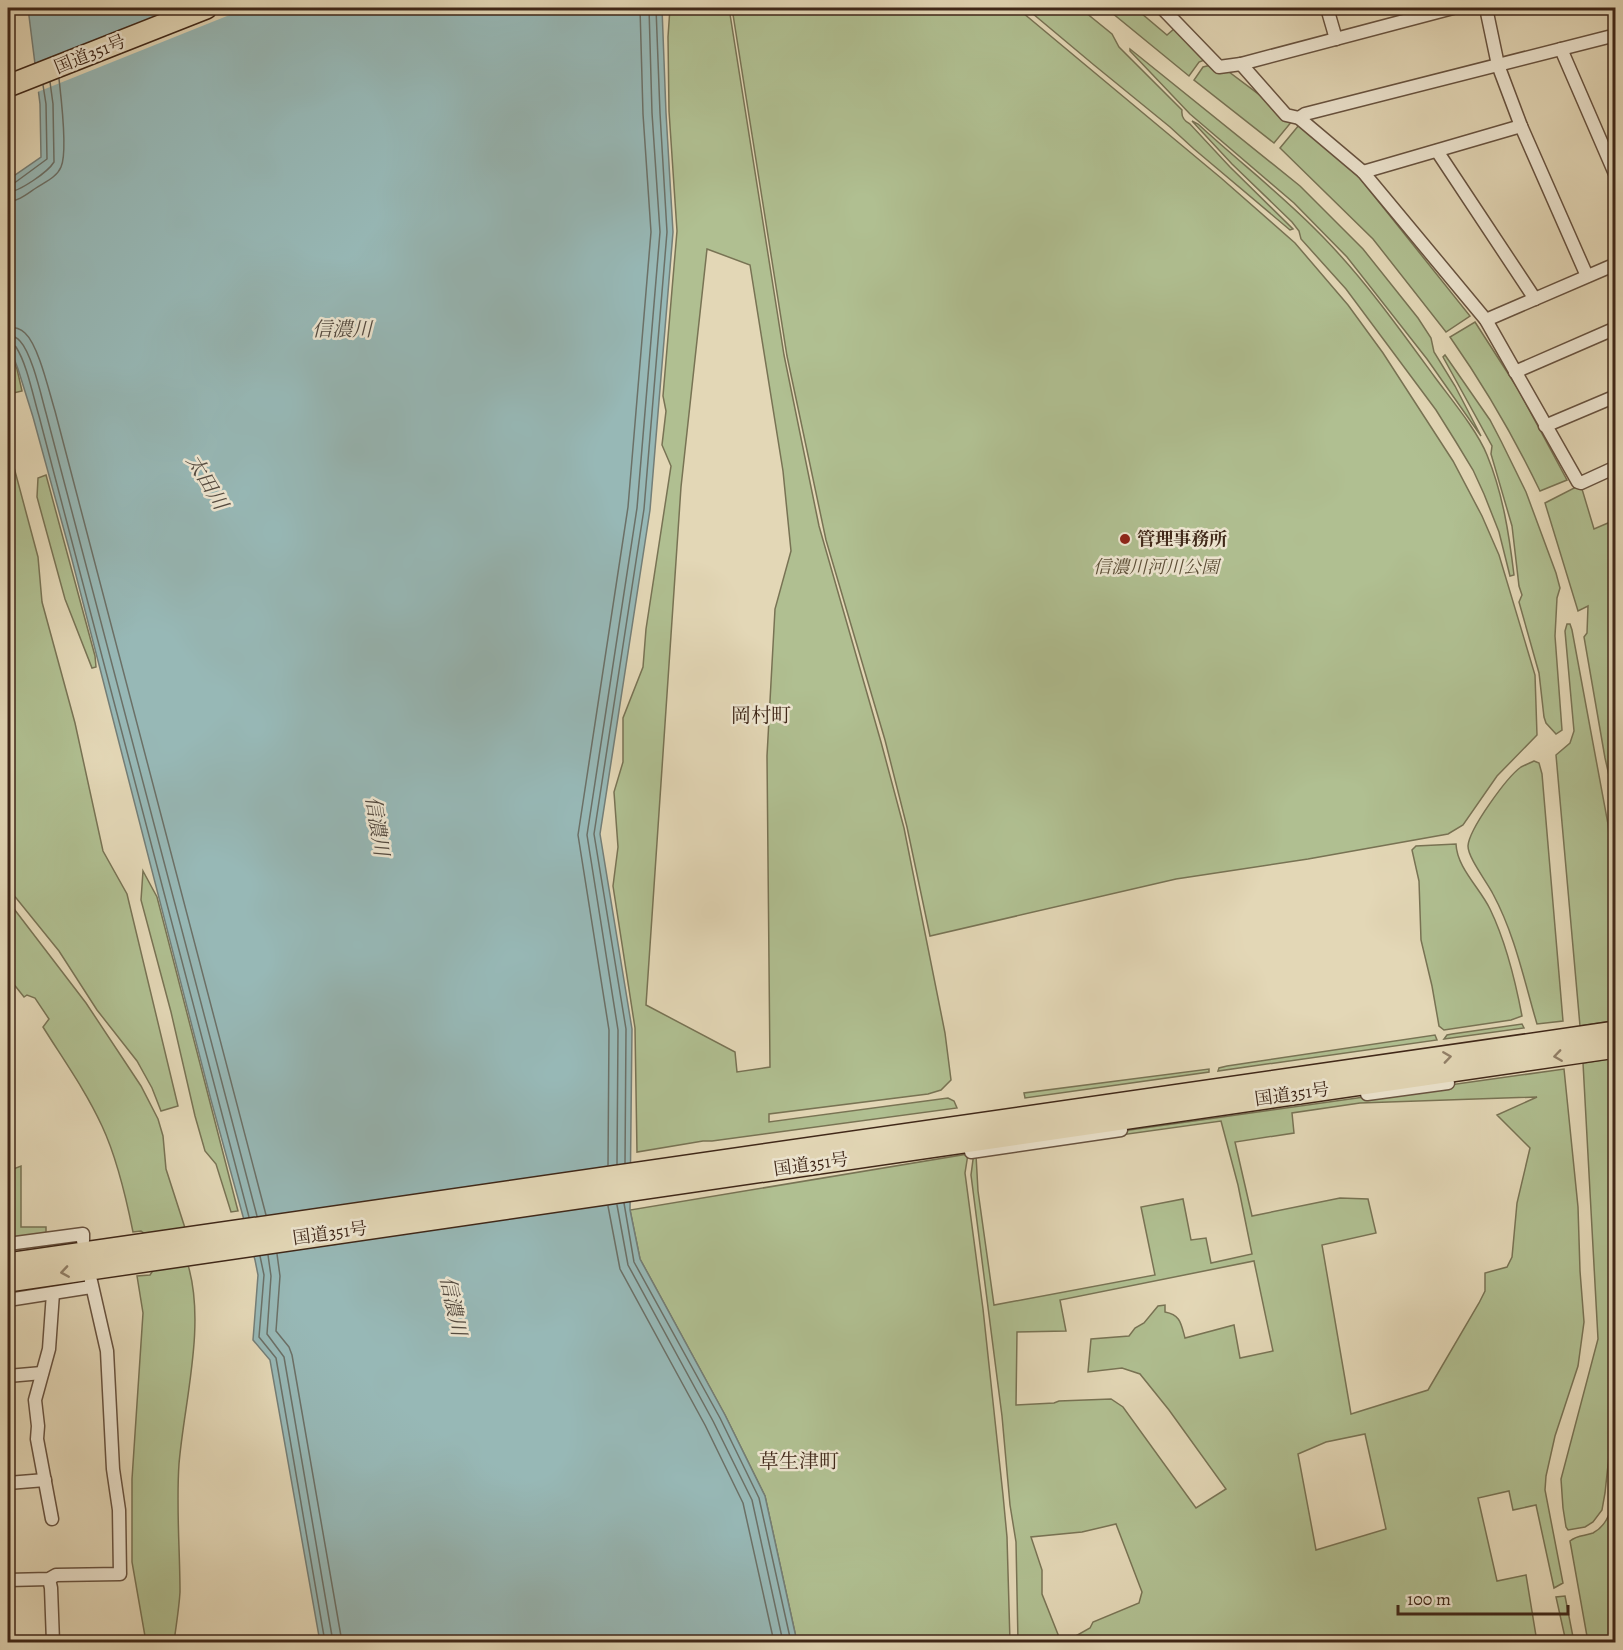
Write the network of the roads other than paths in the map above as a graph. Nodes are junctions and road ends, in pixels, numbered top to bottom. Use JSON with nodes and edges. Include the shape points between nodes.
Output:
{"nodes":[{"id":1,"x":206,"y":8,"type":"edge"},
{"id":2,"x":1162,"y":8,"type":"edge"},
{"id":3,"x":1327,"y":8,"type":"edge"},
{"id":4,"x":1453,"y":8,"type":"edge"},
{"id":5,"x":1486,"y":8,"type":"edge"},
{"id":6,"x":1616,"y":35,"type":"edge"},
{"id":7,"x":1336,"y":39,"type":"junction"},
{"id":8,"x":1561,"y":49,"type":"junction"},
{"id":9,"x":1241,"y":64,"type":"junction"},
{"id":10,"x":1498,"y":65,"type":"junction"},
{"id":11,"x":8,"y":86,"type":"edge"},
{"id":12,"x":1299,"y":118,"type":"junction"},
{"id":13,"x":1521,"y":126,"type":"junction"},
{"id":14,"x":1437,"y":151,"type":"junction"},
{"id":15,"x":1363,"y":172,"type":"junction"},
{"id":16,"x":1616,"y":176,"type":"edge"},
{"id":17,"x":1616,"y":264,"type":"edge"},
{"id":18,"x":1587,"y":276,"type":"junction"},
{"id":19,"x":1535,"y":299,"type":"junction"},
{"id":20,"x":1486,"y":320,"type":"junction"},
{"id":21,"x":1616,"y":328,"type":"edge"},
{"id":22,"x":1515,"y":372,"type":"junction"},
{"id":23,"x":1616,"y":396,"type":"edge"},
{"id":24,"x":1545,"y":426,"type":"junction"},
{"id":25,"x":1616,"y":467,"type":"edge"},
{"id":26,"x":1616,"y":1032,"type":"edge"},
{"id":27,"x":1616,"y":1047,"type":"edge"},
{"id":28,"x":1448,"y":1083,"type":"dead end"},
{"id":29,"x":971,"y":1152,"type":"dead end"},
{"id":30,"x":83,"y":1241,"type":"dead end"},
{"id":31,"x":8,"y":1245,"type":"edge"},
{"id":32,"x":143,"y":1253,"type":"junction"},
{"id":33,"x":8,"y":1264,"type":"edge"},
{"id":34,"x":8,"y":1281,"type":"edge"},
{"id":35,"x":53,"y":1293,"type":"junction"},
{"id":36,"x":8,"y":1300,"type":"edge"},
{"id":37,"x":42,"y":1373,"type":"junction"},
{"id":38,"x":8,"y":1376,"type":"edge"},
{"id":39,"x":45,"y":1480,"type":"junction"},
{"id":40,"x":8,"y":1483,"type":"edge"},
{"id":41,"x":52,"y":1519,"type":"dead end"},
{"id":42,"x":49,"y":1579,"type":"junction"},
{"id":43,"x":8,"y":1580,"type":"edge"},
{"id":44,"x":53,"y":1642,"type":"edge"}],
"edges":[{"from":1,"to":11,"type":"highway","name":"国道351号"},
{"from":2,"to":9,"type":"street","via":[[1219,67]]},
{"from":3,"to":7,"type":"street"},
{"from":4,"to":7,"type":"street"},
{"from":5,"to":10,"type":"street"},
{"from":6,"to":8,"type":"street"},
{"from":7,"to":9,"type":"street"},
{"from":8,"to":10,"type":"street"},
{"from":8,"to":16,"type":"street"},
{"from":9,"to":12,"type":"street","via":[[1286,115]]},
{"from":10,"to":12,"type":"street"},
{"from":10,"to":13,"type":"street"},
{"from":12,"to":15,"type":"street"},
{"from":13,"to":14,"type":"street"},
{"from":13,"to":18,"type":"street"},
{"from":14,"to":15,"type":"street"},
{"from":14,"to":19,"type":"street"},
{"from":15,"to":20,"type":"street"},
{"from":17,"to":18,"type":"street"},
{"from":18,"to":19,"type":"street"},
{"from":19,"to":20,"type":"street"},
{"from":20,"to":22,"type":"street"},
{"from":21,"to":22,"type":"street"},
{"from":22,"to":24,"type":"street"},
{"from":23,"to":24,"type":"street"},
{"from":24,"to":25,"type":"street","via":[[1578,482]]},
{"from":32,"to":26,"type":"highway","name":"国道351号","one_way":true},
{"from":27,"to":32,"type":"highway","name":"国道351号","one_way":true},
{"from":28,"to":29,"type":"street"},
{"from":30,"to":31,"type":"street","via":[[83,1234]]},
{"from":32,"to":33,"type":"highway","name":"国道351号"},
{"from":32,"to":34,"type":"highway","name":"国道351号","one_way":true},
{"from":35,"to":36,"type":"street"},
{"from":35,"to":37,"type":"street","via":[[49,1349]]},
{"from":35,"to":42,"type":"street","via":[[91,1284],[107,1351],[120,1574],[56,1575]]},
{"from":37,"to":38,"type":"street"},
{"from":37,"to":39,"type":"street","via":[[35,1400]]},
{"from":39,"to":40,"type":"street"},
{"from":39,"to":41,"type":"street"},
{"from":42,"to":43,"type":"street"},
{"from":42,"to":44,"type":"street"}]}
